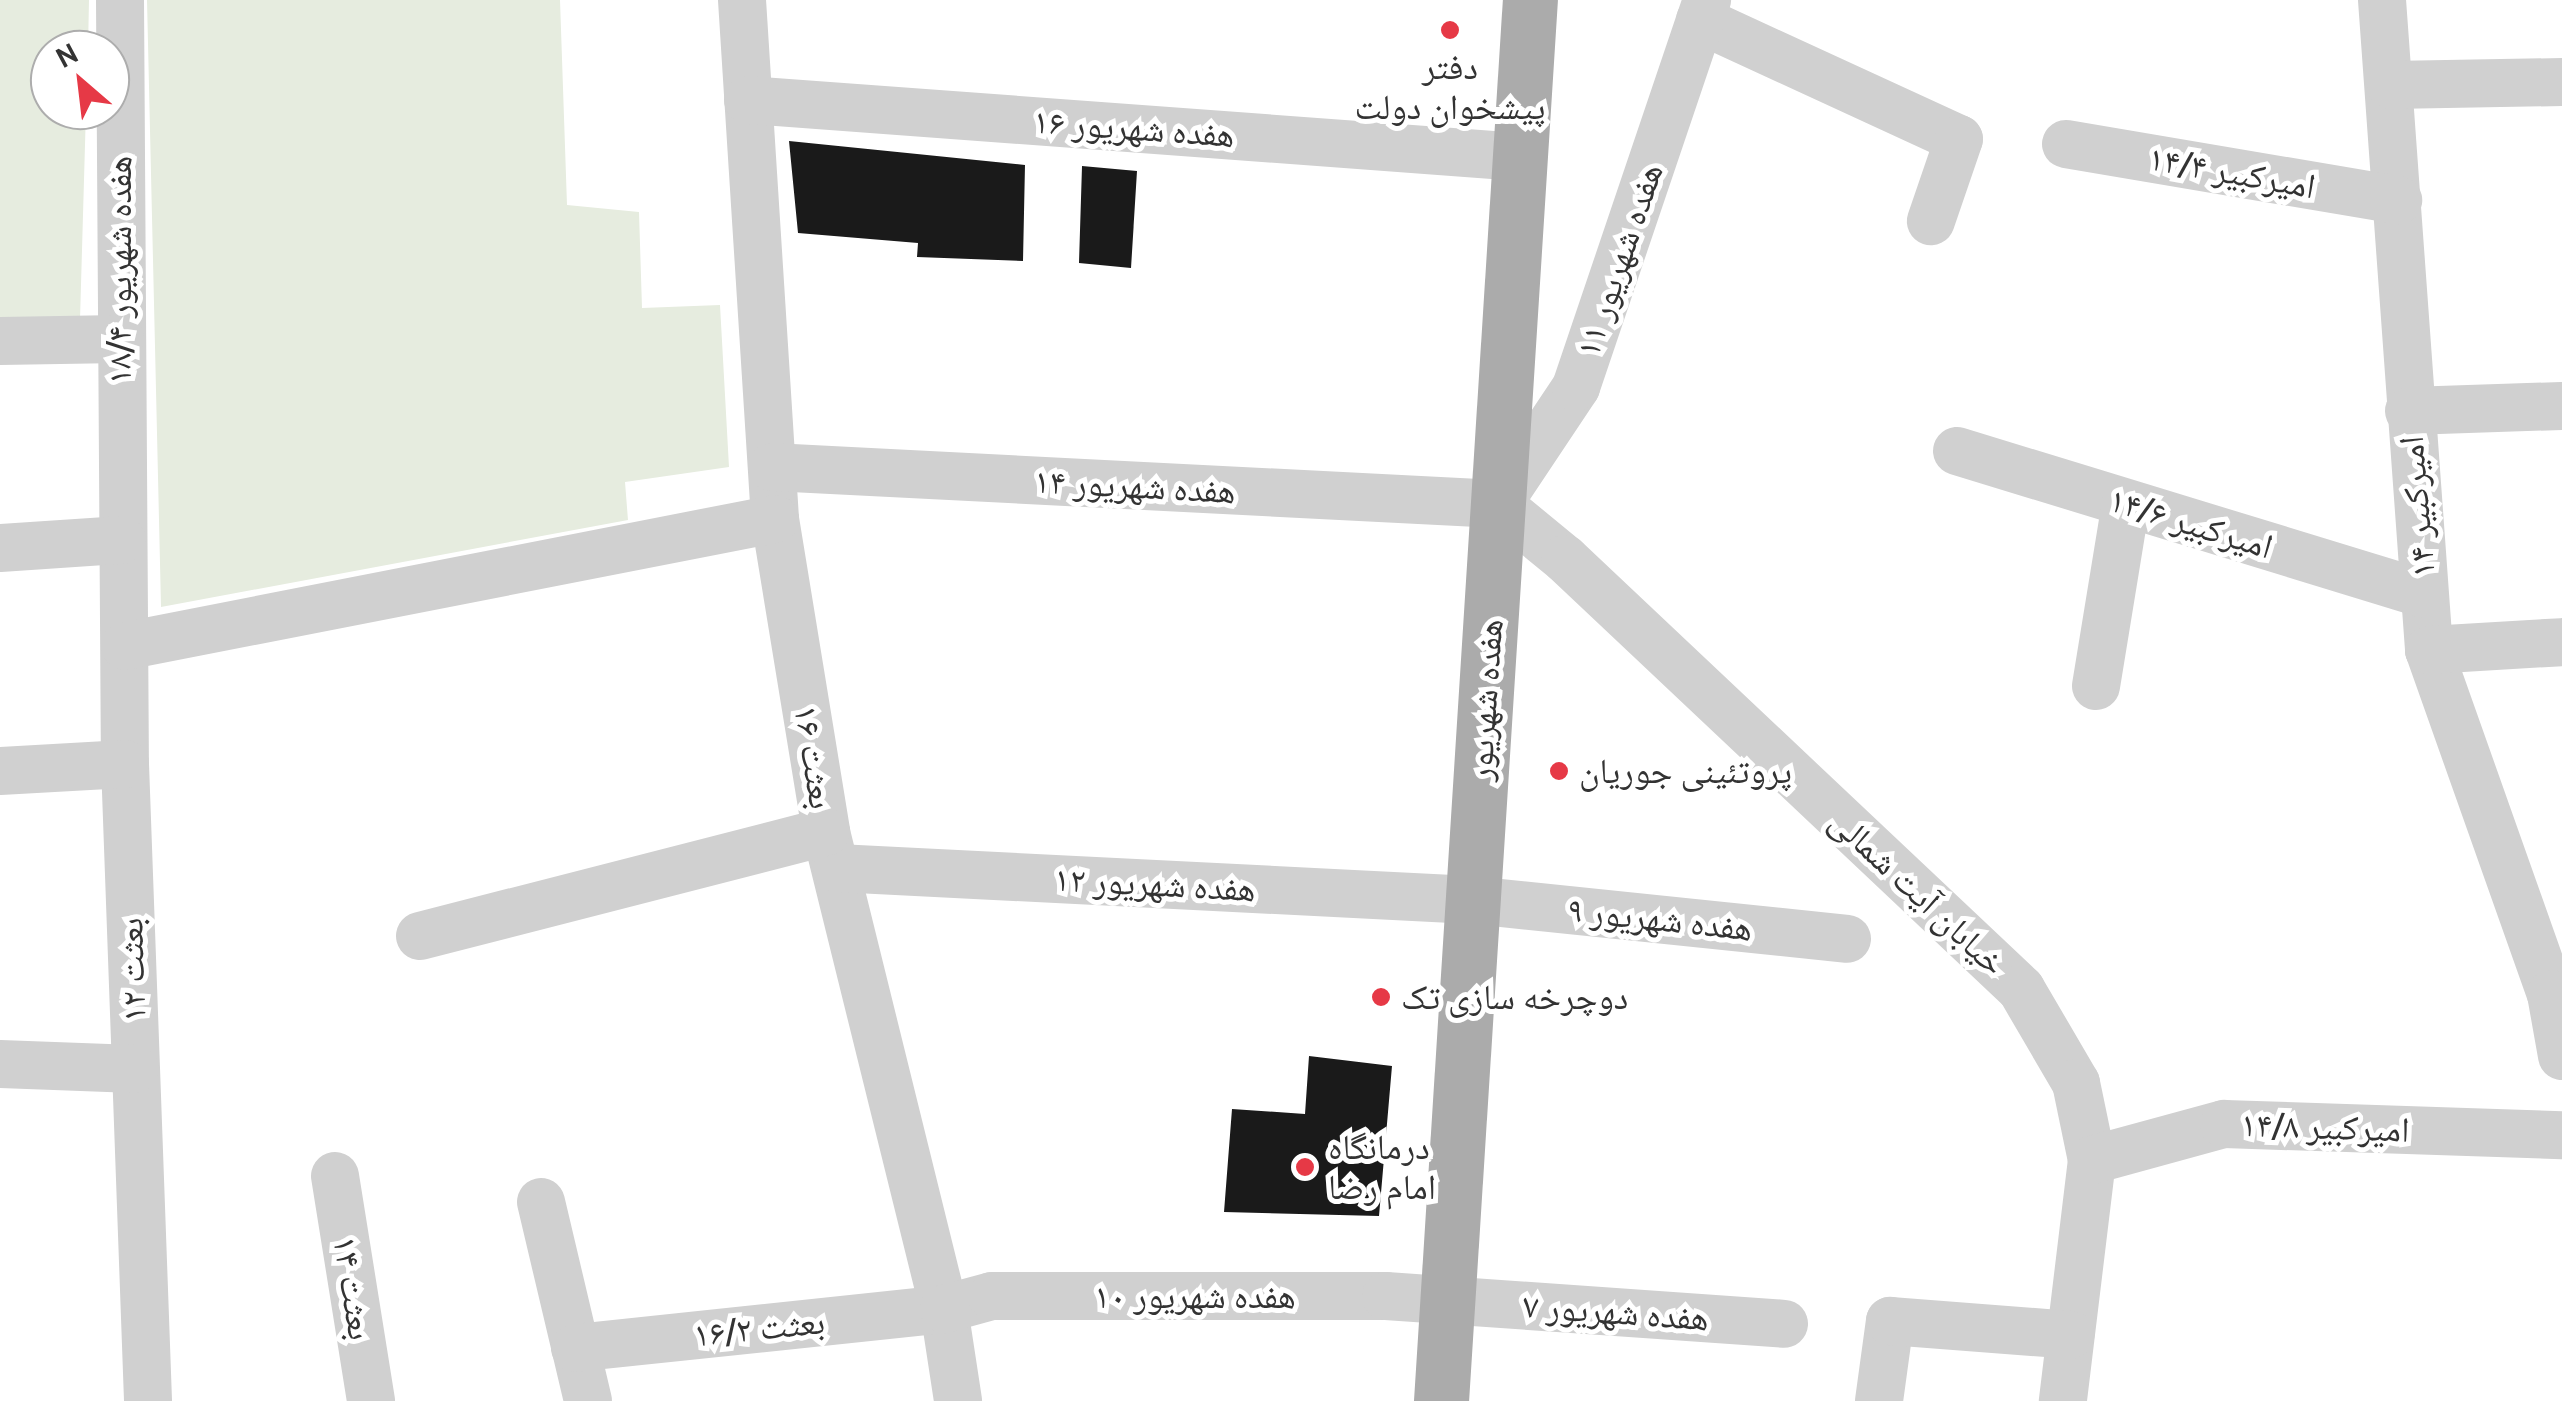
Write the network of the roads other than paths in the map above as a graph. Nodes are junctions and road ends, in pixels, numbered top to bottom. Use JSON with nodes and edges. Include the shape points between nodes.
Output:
{"nodes":[{"id":1,"x":120,"y":0,"type":"edge"},
{"id":2,"x":742,"y":0,"type":"edge"},
{"id":3,"x":1530,"y":0,"type":"edge"},
{"id":4,"x":2382,"y":0,"type":"edge"},
{"id":5,"x":1703,"y":10,"type":"edge"},
{"id":6,"x":2562,"y":82,"type":"edge"},
{"id":7,"x":2392,"y":85,"type":"junction"},
{"id":8,"x":748,"y":100,"type":"junction"},
{"id":9,"x":2066,"y":144,"type":"dead end"},
{"id":10,"x":1520,"y":157,"type":"junction"},
{"id":11,"x":2398,"y":200,"type":"junction"},
{"id":12,"x":1932,"y":221,"type":"dead end"},
{"id":13,"x":120,"y":340,"type":"junction"},
{"id":14,"x":0,"y":341,"type":"edge"},
{"id":15,"x":2562,"y":406,"type":"edge"},
{"id":16,"x":2409,"y":410,"type":"junction"},
{"id":17,"x":1957,"y":451,"type":"dead end"},
{"id":18,"x":772,"y":467,"type":"junction"},
{"id":19,"x":2126,"y":502,"type":"junction"},
{"id":20,"x":1498,"y":504,"type":"junction"},
{"id":21,"x":776,"y":520,"type":"junction"},
{"id":22,"x":122,"y":540,"type":"junction"},
{"id":23,"x":0,"y":548,"type":"edge"},
{"id":24,"x":2424,"y":594,"type":"junction"},
{"id":25,"x":2562,"y":642,"type":"edge"},
{"id":26,"x":124,"y":646,"type":"junction"},
{"id":27,"x":2429,"y":650,"type":"junction"},
{"id":28,"x":2096,"y":686,"type":"dead end"},
{"id":29,"x":125,"y":764,"type":"junction"},
{"id":30,"x":0,"y":772,"type":"edge"},
{"id":31,"x":832,"y":850,"type":"junction"},
{"id":32,"x":1472,"y":900,"type":"junction"},
{"id":33,"x":420,"y":936,"type":"dead end"},
{"id":34,"x":1847,"y":939,"type":"dead end"},
{"id":35,"x":2556,"y":994,"type":"edge"},
{"id":36,"x":2562,"y":1056,"type":"edge"},
{"id":37,"x":0,"y":1064,"type":"edge"},
{"id":38,"x":135,"y":1069,"type":"junction"},
{"id":39,"x":2562,"y":1134,"type":"edge"},
{"id":40,"x":2092,"y":1160,"type":"junction"},
{"id":41,"x":334,"y":1176,"type":"dead end"},
{"id":42,"x":541,"y":1202,"type":"dead end"},
{"id":43,"x":1447,"y":1300,"type":"junction"},
{"id":44,"x":944,"y":1308,"type":"junction"},
{"id":45,"x":1784,"y":1324,"type":"dead end"},
{"id":46,"x":2070,"y":1335,"type":"junction"},
{"id":47,"x":575,"y":1348,"type":"junction"},
{"id":48,"x":2072,"y":1399,"type":"edge"},
{"id":49,"x":148,"y":1401,"type":"edge"},
{"id":50,"x":371,"y":1401,"type":"edge"},
{"id":51,"x":588,"y":1401,"type":"edge"},
{"id":52,"x":958,"y":1401,"type":"edge"},
{"id":53,"x":1441,"y":1401,"type":"edge"},
{"id":54,"x":1878,"y":1401,"type":"edge"}],
"edges":[{"from":1,"to":13,"type":"street","name":"هفده شهریور ۱۸/۴"},
{"from":2,"to":8,"type":"street","name":"بعثت ۱۶"},
{"from":3,"to":10,"type":"main road","name":"هفده شهریور"},
{"from":4,"to":7,"type":"street","name":"امیرکبیر ۱۴"},
{"from":5,"to":12,"type":"street","via":[[1959,139]]},
{"from":5,"to":20,"type":"street","name":"هفده شهریور ۱۱","via":[[1576,386]]},
{"from":6,"to":7,"type":"street"},
{"from":7,"to":11,"type":"street","name":"امیرکبیر ۱۴"},
{"from":8,"to":10,"type":"street","name":"هفده شهریور ۱۶"},
{"from":8,"to":18,"type":"street","name":"بعثت ۱۶"},
{"from":9,"to":11,"type":"street","name":"امیرکبیر ۱۴/۴"},
{"from":10,"to":20,"type":"main road","name":"هفده شهریور"},
{"from":11,"to":16,"type":"street","name":"امیرکبیر ۱۴"},
{"from":13,"to":14,"type":"street"},
{"from":13,"to":22,"type":"street","name":"هفده شهریور ۱۸/۴"},
{"from":15,"to":16,"type":"street"},
{"from":16,"to":24,"type":"street","name":"امیرکبیر ۱۴"},
{"from":17,"to":19,"type":"street","name":"امیرکبیر ۱۴/۶"},
{"from":18,"to":20,"type":"street","name":"هفده شهریور ۱۴"},
{"from":18,"to":21,"type":"street","name":"بعثت ۱۶"},
{"from":19,"to":24,"type":"street","name":"امیرکبیر ۱۴/۶"},
{"from":19,"to":28,"type":"street"},
{"from":20,"to":32,"type":"main road","name":"هفده شهریور"},
{"from":20,"to":40,"type":"street","name":"خیابان آیت شمالی","via":[[1565,558],[2021,990],[2076,1083]]},
{"from":21,"to":26,"type":"street"},
{"from":21,"to":31,"type":"street","name":"بعثت ۱۶"},
{"from":22,"to":23,"type":"street"},
{"from":22,"to":26,"type":"street","name":"بعثت ۱۲"},
{"from":24,"to":27,"type":"street","name":"امیرکبیر ۱۴"},
{"from":25,"to":27,"type":"street"},
{"from":26,"to":29,"type":"street","name":"بعثت ۱۲"},
{"from":27,"to":35,"type":"street","name":"امیرکبیر ۱۴"},
{"from":29,"to":30,"type":"street"},
{"from":29,"to":38,"type":"street","name":"بعثت ۱۲"},
{"from":31,"to":32,"type":"street","name":"هفده شهریور ۱۲"},
{"from":31,"to":33,"type":"street","name":"هفده شهریور ۱۲"},
{"from":31,"to":44,"type":"street","name":"بعثت ۱۶"},
{"from":32,"to":34,"type":"street","name":"هفده شهریور ۹"},
{"from":32,"to":43,"type":"main road","name":"هفده شهریور"},
{"from":35,"to":36,"type":"street","name":"امیرکبیر ۱۴"},
{"from":37,"to":38,"type":"street"},
{"from":38,"to":49,"type":"street","name":"بعثت ۱۲"},
{"from":39,"to":40,"type":"street","name":"امیرکبیر ۱۴/۸","via":[[2224,1124]]},
{"from":40,"to":46,"type":"street","name":"خیابان آیت شمالی"},
{"from":41,"to":50,"type":"street","name":"بعثت ۱۴"},
{"from":42,"to":47,"type":"street"},
{"from":43,"to":44,"type":"street","name":"هفده شهریور ۱۰","via":[[992,1296]]},
{"from":43,"to":45,"type":"street","name":"هفده شهریور ۷"},
{"from":43,"to":53,"type":"main road","name":"هفده شهریور"},
{"from":44,"to":47,"type":"street","name":"بعثت ۱۶/۲"},
{"from":44,"to":52,"type":"street","name":"بعثت ۱۶"},
{"from":46,"to":48,"type":"street","name":"خیابان آیت شمالی"},
{"from":46,"to":54,"type":"street","via":[[1890,1321]]},
{"from":47,"to":51,"type":"street"}]}
